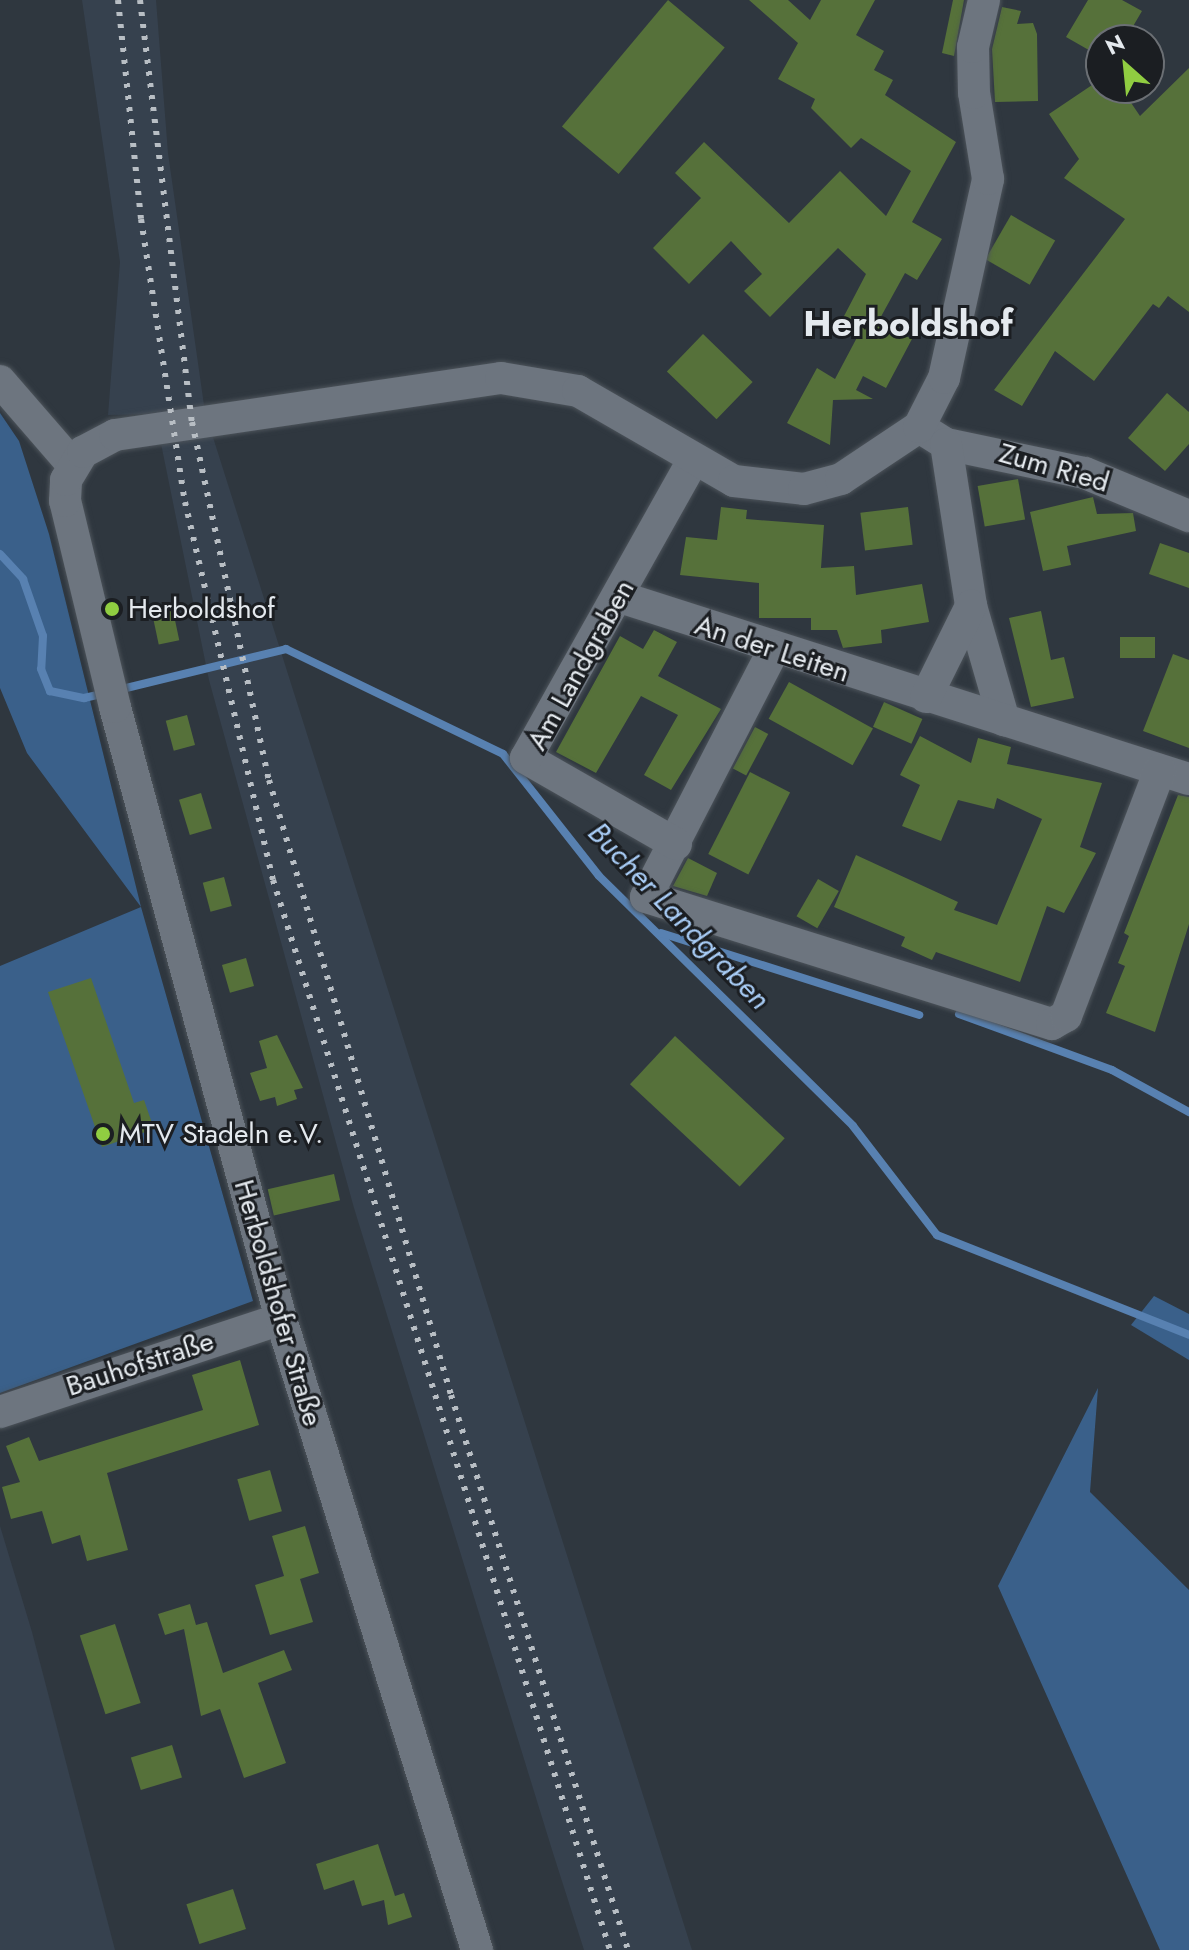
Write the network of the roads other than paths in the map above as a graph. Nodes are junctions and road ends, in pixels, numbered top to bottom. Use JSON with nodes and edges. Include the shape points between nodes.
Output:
{"nodes":[{"id":1,"x":984,"y":0,"type":"edge"},
{"id":2,"x":0,"y":381,"type":"edge"},
{"id":3,"x":919,"y":427,"type":"junction"},
{"id":4,"x":946,"y":444,"type":"junction"},
{"id":5,"x":692,"y":462,"type":"junction"},
{"id":6,"x":72,"y":464,"type":"junction"},
{"id":7,"x":1189,"y":516,"type":"edge"},
{"id":8,"x":620,"y":597,"type":"junction"},
{"id":9,"x":971,"y":606,"type":"junction"},
{"id":10,"x":773,"y":651,"type":"junction"},
{"id":11,"x":926,"y":697,"type":"junction"},
{"id":12,"x":1004,"y":720,"type":"junction"},
{"id":13,"x":1174,"y":774,"type":"edge"},
{"id":14,"x":676,"y":844,"type":"junction"},
{"id":15,"x":281,"y":1319,"type":"junction"},
{"id":16,"x":0,"y":1412,"type":"edge"},
{"id":17,"x":477,"y":1950,"type":"edge"}],
"edges":[{"from":1,"to":3,"type":"street","via":[[974,93],[988,179],[944,378]]},
{"from":2,"to":6,"type":"street"},
{"from":3,"to":4,"type":"street","name":"Zum Ried"},
{"from":3,"to":5,"type":"street","via":[[841,479],[804,489],[766,489]]},
{"from":4,"to":7,"type":"street","name":"Zum Ried","via":[[1085,473]]},
{"from":4,"to":9,"type":"street"},
{"from":5,"to":6,"type":"street","via":[[578,391],[501,378],[142,430],[107,439]]},
{"from":5,"to":8,"type":"street","name":"Am Landgraben"},
{"from":6,"to":15,"type":"street","name":"Herboldshofer Straße","via":[[65,501],[99,644]]},
{"from":8,"to":10,"type":"street","name":"An der Leiten"},
{"from":8,"to":14,"type":"street","name":"Am Landgraben","via":[[526,758]]},
{"from":9,"to":11,"type":"street"},
{"from":9,"to":12,"type":"street"},
{"from":10,"to":11,"type":"street","name":"An der Leiten"},
{"from":10,"to":14,"type":"street"},
{"from":11,"to":12,"type":"street","name":"An der Leiten"},
{"from":12,"to":13,"type":"street","name":"An der Leiten"},
{"from":13,"to":14,"type":"street","name":"An der Leiten","via":[[1066,1016],[1052,1024],[646,897]]},
{"from":15,"to":16,"type":"street","name":"Bauhofstraße"},
{"from":15,"to":17,"type":"street","name":"Herboldshofer Straße"}]}
